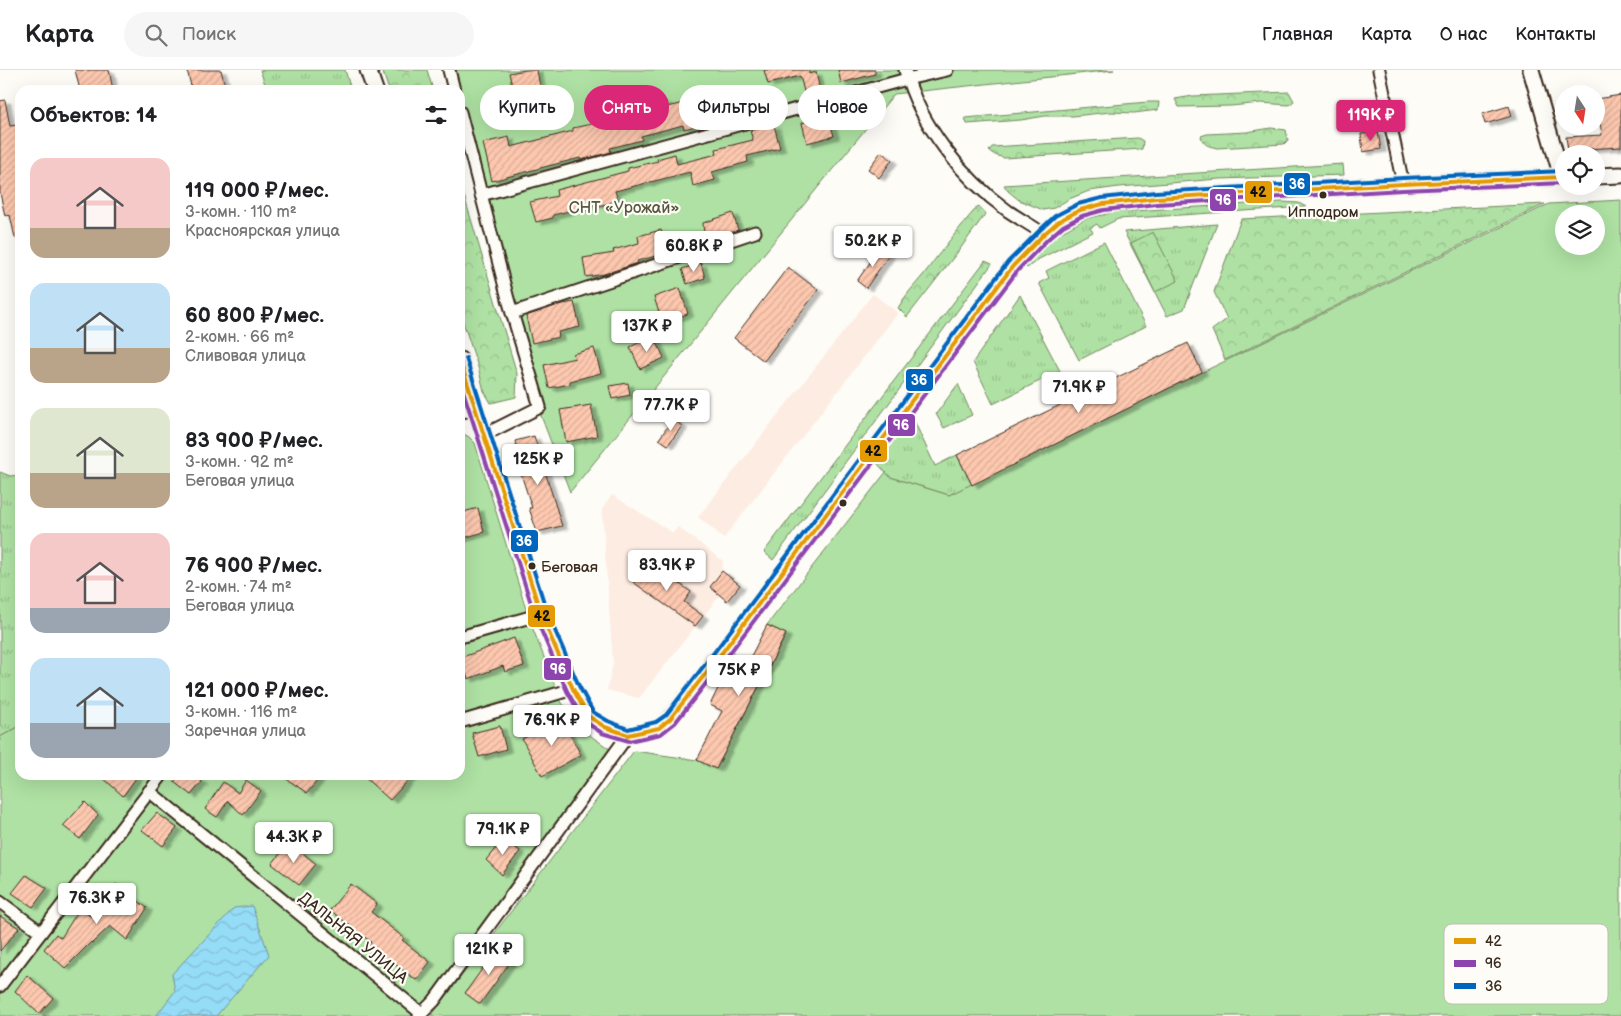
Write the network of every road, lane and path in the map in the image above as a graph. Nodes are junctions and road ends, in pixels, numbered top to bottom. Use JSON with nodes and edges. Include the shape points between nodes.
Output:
{"nodes":[{"id":1,"x":368,"y":70,"type":"edge"},
{"id":2,"x":449,"y":70,"type":"edge"},
{"id":3,"x":946,"y":70,"type":"edge"},
{"id":4,"x":1379,"y":70,"type":"edge"},
{"id":5,"x":1532,"y":70,"type":"edge"},
{"id":6,"x":906,"y":75,"type":"edge"},
{"id":7,"x":373,"y":85,"type":"edge"},
{"id":8,"x":453,"y":85,"type":"edge"},
{"id":9,"x":465,"y":132,"type":"edge"},
{"id":10,"x":1555,"y":149,"type":"edge"},
{"id":11,"x":1621,"y":175,"type":"edge"},
{"id":12,"x":1605,"y":176,"type":"edge"},
{"id":13,"x":1555,"y":177,"type":"edge"},
{"id":14,"x":1403,"y":184,"type":"junction"},
{"id":15,"x":481,"y":195,"type":"junction"},
{"id":16,"x":755,"y":232,"type":"dead end"},
{"id":17,"x":1044,"y":234,"type":"junction"},
{"id":18,"x":512,"y":313,"type":"junction"},
{"id":19,"x":465,"y":376,"type":"edge"},
{"id":20,"x":476,"y":410,"type":"junction"},
{"id":21,"x":465,"y":411,"type":"edge"},
{"id":22,"x":484,"y":435,"type":"junction"},
{"id":23,"x":541,"y":614,"type":"junction"},
{"id":24,"x":465,"y":636,"type":"edge"},
{"id":25,"x":573,"y":690,"type":"junction"},
{"id":26,"x":465,"y":721,"type":"edge"},
{"id":27,"x":628,"y":735,"type":"junction"},
{"id":28,"x":158,"y":780,"type":"edge"},
{"id":29,"x":149,"y":791,"type":"junction"},
{"id":30,"x":0,"y":902,"type":"edge"},
{"id":31,"x":41,"y":932,"type":"junction"},
{"id":32,"x":0,"y":986,"type":"edge"},
{"id":33,"x":420,"y":1015,"type":"edge"}],
"edges":[{"from":1,"to":7,"type":"street"},
{"from":2,"to":8,"type":"street"},
{"from":3,"to":6,"type":"street"},
{"from":4,"to":14,"type":"street"},
{"from":5,"to":10,"type":"street"},
{"from":6,"to":15,"type":"street"},
{"from":6,"to":17,"type":"street","via":[[931,128],[964,172],[1008,210]]},
{"from":9,"to":15,"type":"street"},
{"from":11,"to":12,"type":"street"},
{"from":13,"to":14,"type":"street"},
{"from":14,"to":17,"type":"street","via":[[1127,201],[1080,210]]},
{"from":15,"to":18,"type":"street"},
{"from":16,"to":18,"type":"street"},
{"from":17,"to":27,"type":"street","via":[[1013,266],[670,719],[659,728]]},
{"from":18,"to":22,"type":"street","via":[[540,407]]},
{"from":19,"to":20,"type":"street"},
{"from":20,"to":21,"type":"street"},
{"from":20,"to":22,"type":"street"},
{"from":22,"to":23,"type":"street"},
{"from":23,"to":24,"type":"street"},
{"from":23,"to":25,"type":"street"},
{"from":25,"to":26,"type":"street"},
{"from":25,"to":27,"type":"street","via":[[588,716],[605,727]]},
{"from":27,"to":33,"type":"street","via":[[434,1001]]},
{"from":28,"to":29,"type":"street"},
{"from":29,"to":31,"type":"street"},
{"from":29,"to":33,"type":"street","name":"ДАЛЬНЯЯ УЛИЦА"},
{"from":30,"to":31,"type":"street"},
{"from":31,"to":32,"type":"street"}]}
